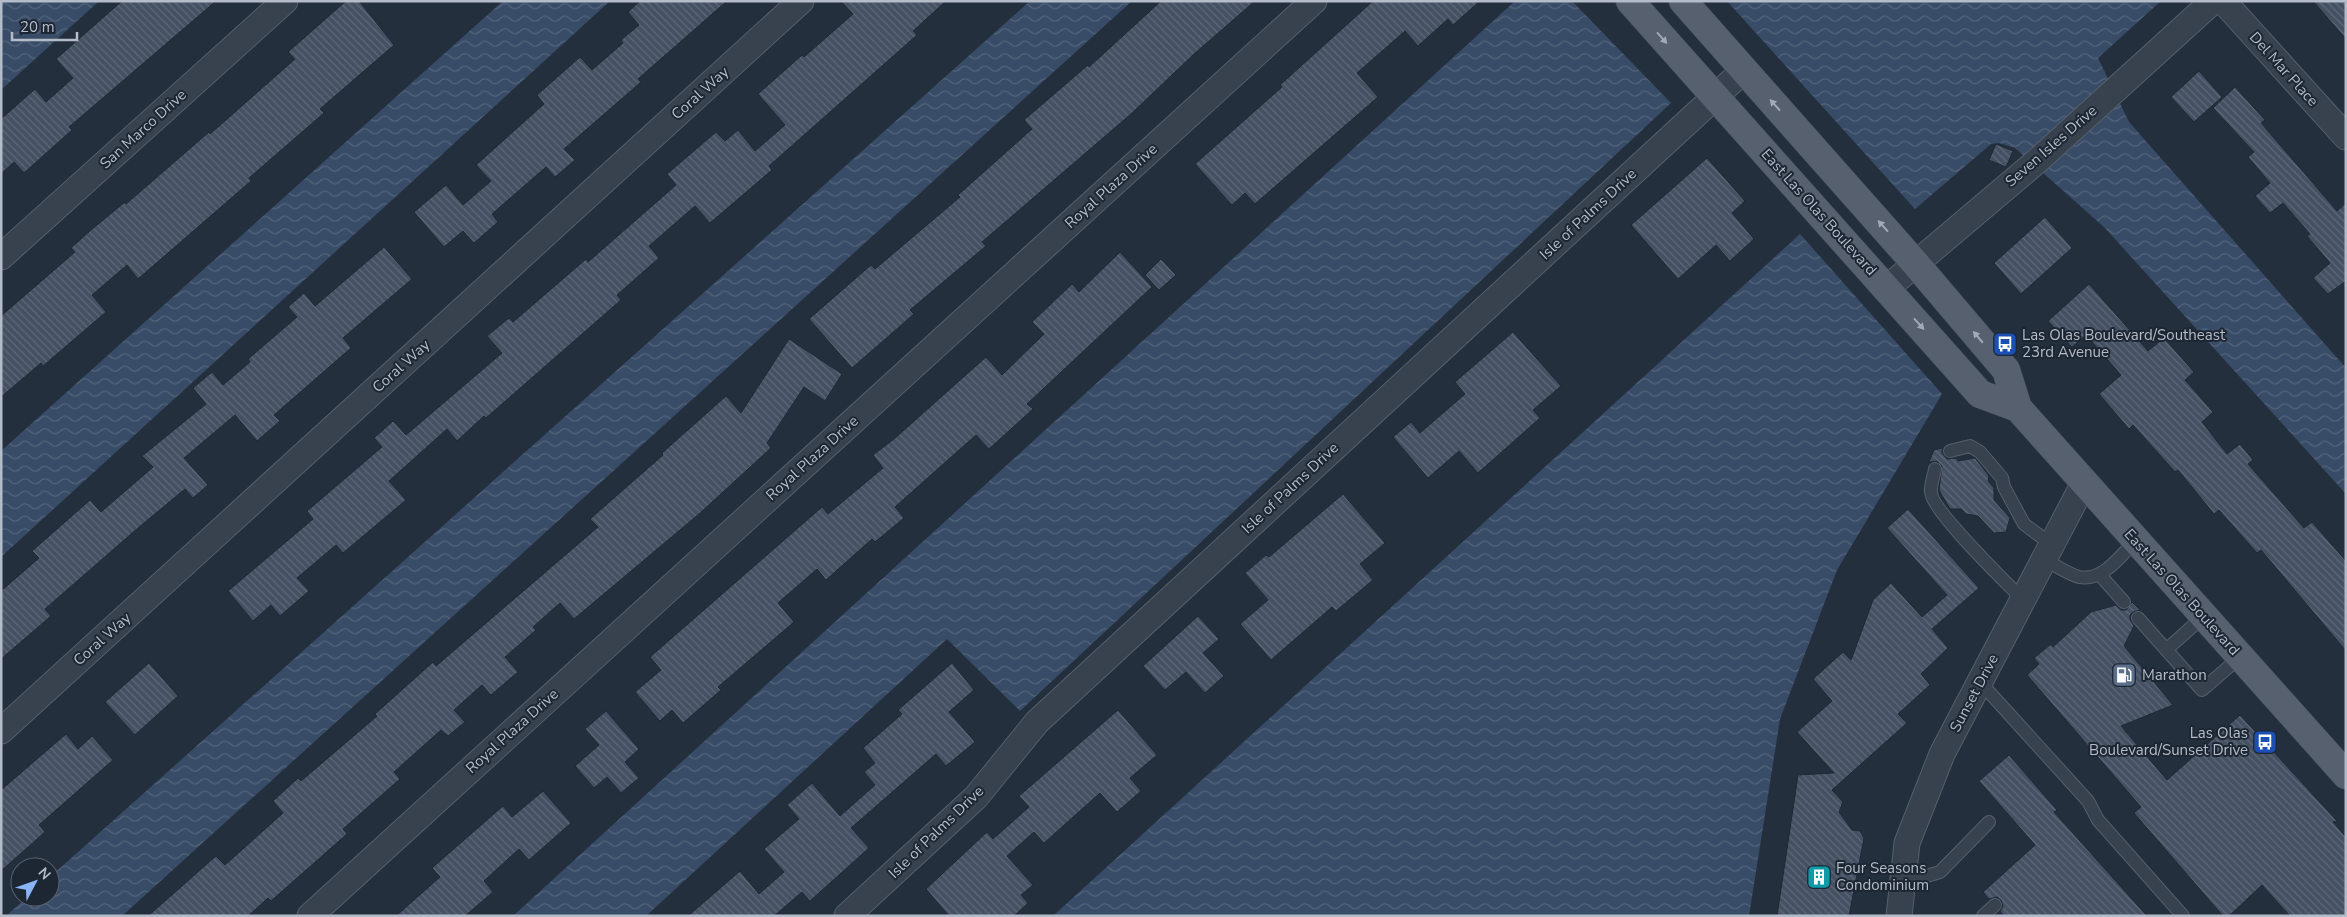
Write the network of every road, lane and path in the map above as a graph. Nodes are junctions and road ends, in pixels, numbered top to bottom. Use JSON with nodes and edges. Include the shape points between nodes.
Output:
{"nodes":[{"id":1,"x":285,"y":1,"type":"edge"},
{"id":2,"x":801,"y":1,"type":"edge"},
{"id":3,"x":1314,"y":1,"type":"edge"},
{"id":4,"x":1630,"y":1,"type":"edge"},
{"id":5,"x":1683,"y":1,"type":"edge"},
{"id":6,"x":2213,"y":1,"type":"edge"},
{"id":7,"x":2223,"y":1,"type":"edge"},
{"id":8,"x":1744,"y":70,"type":"junction"},
{"id":9,"x":1715,"y":96,"type":"junction"},
{"id":10,"x":2346,"y":138,"type":"edge"},
{"id":11,"x":1,"y":257,"type":"edge"},
{"id":12,"x":1916,"y":263,"type":"junction"},
{"id":13,"x":1887,"y":288,"type":"junction"},
{"id":14,"x":2018,"y":408,"type":"junction"},
{"id":15,"x":1950,"y":451,"type":"dead end"},
{"id":16,"x":1935,"y":469,"type":"dead end"},
{"id":17,"x":2084,"y":482,"type":"junction"},
{"id":18,"x":2136,"y":540,"type":"junction"},
{"id":19,"x":2048,"y":552,"type":"junction"},
{"id":20,"x":2099,"y":574,"type":"junction"},
{"id":21,"x":2023,"y":600,"type":"junction"},
{"id":22,"x":2124,"y":602,"type":"dead end"},
{"id":23,"x":2204,"y":616,"type":"junction"},
{"id":24,"x":2138,"y":618,"type":"dead end"},
{"id":25,"x":2166,"y":650,"type":"junction"},
{"id":26,"x":2240,"y":657,"type":"junction"},
{"id":27,"x":1980,"y":682,"type":"junction"},
{"id":28,"x":1,"y":731,"type":"edge"},
{"id":29,"x":2346,"y":774,"type":"edge"},
{"id":30,"x":1988,"y":822,"type":"dead end"},
{"id":31,"x":1902,"y":884,"type":"junction"},
{"id":32,"x":1995,"y":905,"type":"dead end"},
{"id":33,"x":310,"y":916,"type":"edge"},
{"id":34,"x":847,"y":916,"type":"edge"},
{"id":35,"x":1899,"y":916,"type":"edge"},
{"id":36,"x":1983,"y":916,"type":"edge"},
{"id":37,"x":2183,"y":916,"type":"edge"}],
"edges":[{"from":1,"to":11,"type":"street","name":"San Marco Drive"},
{"from":2,"to":28,"type":"street","name":"Coral Way"},
{"from":3,"to":33,"type":"street","name":"Royal Plaza Drive"},
{"from":4,"to":9,"type":"main road","name":"East Las Olas Boulevard","one_way":true},
{"from":5,"to":8,"type":"main road","name":"East Las Olas Boulevard"},
{"from":6,"to":12,"type":"street","name":"Seven Isles Drive","via":[[2037,161]]},
{"from":7,"to":10,"type":"street","name":"Del Mar Place"},
{"from":8,"to":9,"type":"street","name":"Isle of Palms Drive"},
{"from":12,"to":8,"type":"main road","name":"East Las Olas Boulevard","one_way":true},
{"from":9,"to":13,"type":"main road","name":"East Las Olas Boulevard"},
{"from":9,"to":34,"type":"street","name":"Isle of Palms Drive","via":[[1036,722],[976,797]]},
{"from":12,"to":13,"type":"street","name":"Seven Isles Drive"},
{"from":14,"to":12,"type":"main road","name":"East Las Olas Boulevard","one_way":true,"via":[[2006,370]]},
{"from":13,"to":14,"type":"main road","name":"East Las Olas Boulevard","one_way":true,"via":[[1980,394]]},
{"from":14,"to":17,"type":"main road","name":"East Las Olas Boulevard"},
{"from":15,"to":19,"type":"lane","via":[[1970,446],[1980,452],[2002,478],[2024,524]]},
{"from":16,"to":21,"type":"lane","via":[[1931,492],[1934,501]]},
{"from":17,"to":18,"type":"main road","name":"East Las Olas Boulevard"},
{"from":17,"to":19,"type":"street","name":"Sunset Drive"},
{"from":18,"to":20,"type":"lane"},
{"from":18,"to":23,"type":"main road","name":"East Las Olas Boulevard"},
{"from":19,"to":20,"type":"lane","via":[[2078,577],[2091,578]]},
{"from":19,"to":21,"type":"street","name":"Sunset Drive"},
{"from":20,"to":22,"type":"lane"},
{"from":21,"to":27,"type":"street","name":"Sunset Drive"},
{"from":23,"to":25,"type":"lane"},
{"from":23,"to":26,"type":"main road","name":"East Las Olas Boulevard"},
{"from":24,"to":25,"type":"lane"},
{"from":25,"to":26,"type":"lane","via":[[2202,690]]},
{"from":26,"to":29,"type":"main road","name":"East Las Olas Boulevard"},
{"from":27,"to":31,"type":"street","name":"Sunset Drive","via":[[1942,754],[1907,843]]},
{"from":27,"to":37,"type":"lane","via":[[2088,801],[2098,820]]},
{"from":30,"to":31,"type":"lane","via":[[1940,872]]},
{"from":31,"to":35,"type":"street","name":"Sunset Drive"},
{"from":32,"to":36,"type":"lane"}]}
